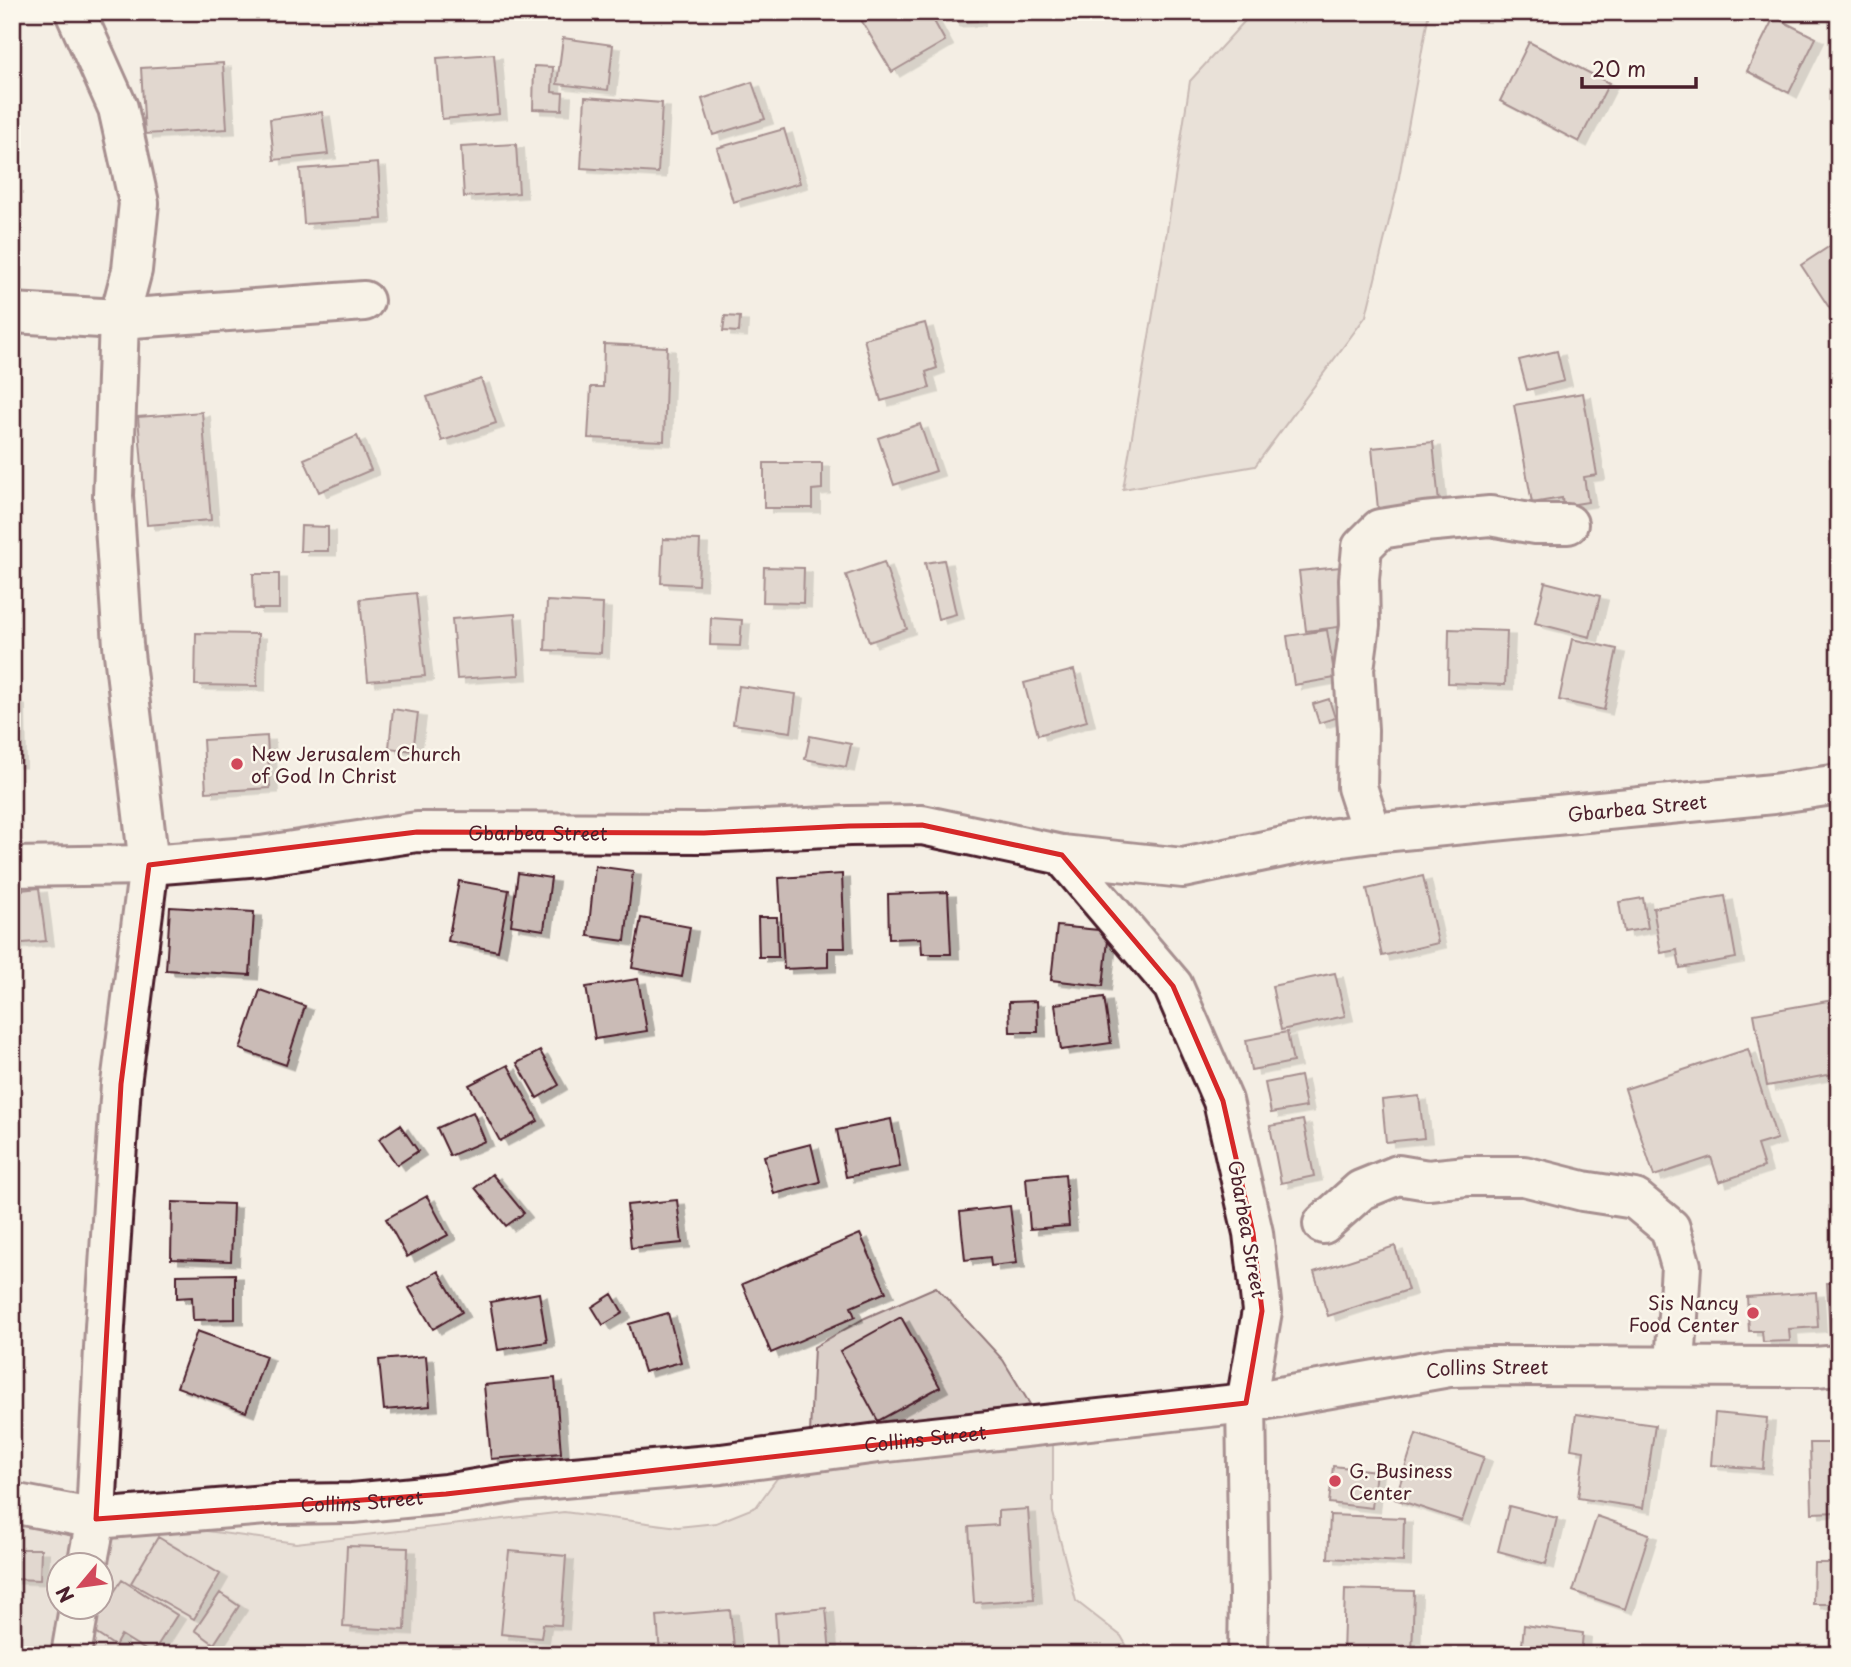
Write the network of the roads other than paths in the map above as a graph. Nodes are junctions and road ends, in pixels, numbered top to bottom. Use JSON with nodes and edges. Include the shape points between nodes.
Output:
{"nodes":[{"id":1,"x":75,"y":12,"type":"edge"},
{"id":2,"x":364,"y":301,"type":"dead end"},
{"id":3,"x":12,"y":313,"type":"edge"},
{"id":4,"x":119,"y":319,"type":"junction"},
{"id":5,"x":1568,"y":524,"type":"dead end"},
{"id":6,"x":1839,"y":784,"type":"edge"},
{"id":7,"x":1372,"y":833,"type":"junction"},
{"id":8,"x":1062,"y":855,"type":"junction"},
{"id":9,"x":149,"y":865,"type":"junction"},
{"id":10,"x":12,"y":867,"type":"edge"},
{"id":11,"x":1323,"y":1224,"type":"dead end"},
{"id":12,"x":1839,"y":1365,"type":"edge"},
{"id":13,"x":1675,"y":1366,"type":"junction"},
{"id":14,"x":1246,"y":1403,"type":"junction"},
{"id":15,"x":12,"y":1503,"type":"edge"},
{"id":16,"x":96,"y":1519,"type":"junction"},
{"id":17,"x":90,"y":1552,"type":"edge"},
{"id":18,"x":77,"y":1622,"type":"edge"},
{"id":19,"x":71,"y":1655,"type":"edge"},
{"id":20,"x":1248,"y":1655,"type":"edge"}],
"edges":[{"from":1,"to":4,"type":"street","via":[[118,108],[139,203],[132,270]]},
{"from":2,"to":4,"type":"street"},
{"from":3,"to":4,"type":"street"},
{"from":4,"to":9,"type":"street","via":[[113,496],[123,645]]},
{"from":5,"to":7,"type":"street","via":[[1490,516],[1424,522],[1380,529],[1362,547],[1354,669],[1357,787]]},
{"from":6,"to":7,"type":"street","name":"Gbarbea Street"},
{"from":7,"to":8,"type":"street","name":"Gbarbea Street","via":[[1183,867]]},
{"from":8,"to":9,"type":"street","name":"Gbarbea Street","via":[[922,825],[704,833],[417,832],[261,856]]},
{"from":8,"to":14,"type":"street","name":"Gbarbea Street","via":[[1173,986],[1223,1101],[1253,1233],[1262,1311]]},
{"from":9,"to":10,"type":"street","name":"Gbarbea Street"},
{"from":9,"to":16,"type":"street","via":[[121,1084]]},
{"from":11,"to":13,"type":"street","via":[[1362,1190],[1398,1175],[1428,1180],[1524,1176],[1634,1199],[1670,1228],[1681,1266]]},
{"from":12,"to":13,"type":"street","name":"Collins Street"},
{"from":13,"to":14,"type":"street","name":"Collins Street","via":[[1449,1367]]},
{"from":14,"to":16,"type":"street","name":"Collins Street","via":[[721,1464],[517,1482],[446,1494]]},
{"from":14,"to":20,"type":"street","name":"Gbarbea Street"},
{"from":15,"to":16,"type":"street","name":"Collins Street"},
{"from":16,"to":17,"type":"street"},
{"from":18,"to":19,"type":"street"}]}
